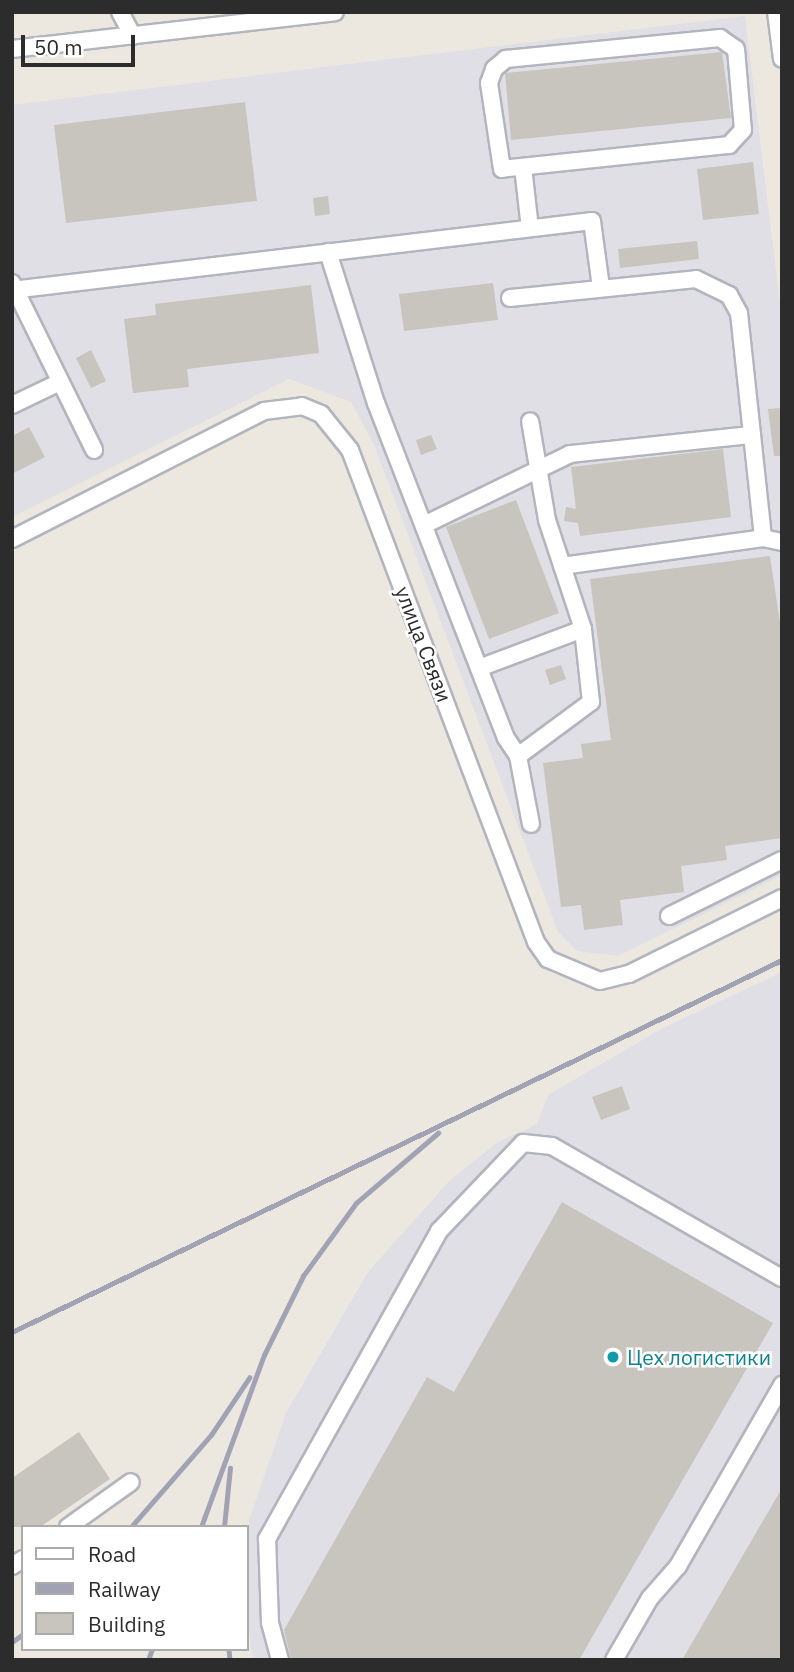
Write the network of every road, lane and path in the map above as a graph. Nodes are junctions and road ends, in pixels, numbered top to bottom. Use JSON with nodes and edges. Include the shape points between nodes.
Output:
{"nodes":[{"id":1,"x":120,"y":12,"type":"edge"},
{"id":2,"x":335,"y":12,"type":"edge"},
{"id":3,"x":776,"y":12,"type":"edge"},
{"id":4,"x":133,"y":36,"type":"junction"},
{"id":5,"x":12,"y":49,"type":"edge"},
{"id":6,"x":782,"y":59,"type":"edge"},
{"id":7,"x":523,"y":167,"type":"junction"},
{"id":8,"x":530,"y":228,"type":"junction"},
{"id":9,"x":328,"y":252,"type":"junction"},
{"id":10,"x":12,"y":283,"type":"edge"},
{"id":11,"x":601,"y":289,"type":"junction"},
{"id":12,"x":13,"y":290,"type":"edge"},
{"id":13,"x":510,"y":298,"type":"dead end"},
{"id":14,"x":60,"y":382,"type":"junction"},
{"id":15,"x":12,"y":405,"type":"edge"},
{"id":16,"x":530,"y":421,"type":"dead end"},
{"id":17,"x":752,"y":435,"type":"junction"},
{"id":18,"x":94,"y":450,"type":"dead end"},
{"id":19,"x":539,"y":470,"type":"junction"},
{"id":20,"x":424,"y":525,"type":"junction"},
{"id":21,"x":763,"y":538,"type":"junction"},
{"id":22,"x":12,"y":539,"type":"edge"},
{"id":23,"x":782,"y":542,"type":"edge"},
{"id":24,"x":562,"y":566,"type":"junction"},
{"id":25,"x":583,"y":629,"type":"junction"},
{"id":26,"x":479,"y":668,"type":"junction"},
{"id":27,"x":518,"y":756,"type":"junction"},
{"id":28,"x":531,"y":824,"type":"dead end"},
{"id":29,"x":782,"y":860,"type":"edge"},
{"id":30,"x":782,"y":898,"type":"edge"},
{"id":31,"x":669,"y":916,"type":"dead end"},
{"id":32,"x":782,"y":1278,"type":"edge"},
{"id":33,"x":782,"y":1385,"type":"edge"},
{"id":34,"x":131,"y":1482,"type":"dead end"},
{"id":35,"x":71,"y":1525,"type":"edge"},
{"id":36,"x":280,"y":1660,"type":"edge"},
{"id":37,"x":614,"y":1660,"type":"edge"}],
"edges":[{"from":1,"to":4,"type":"street"},
{"from":2,"to":4,"type":"street"},
{"from":3,"to":6,"type":"street"},
{"from":4,"to":5,"type":"street"},
{"from":7,"to":7,"type":"street","via":[[502,169],[489,83],[494,69],[506,59],[720,38],[736,49],[743,130],[729,145]]},
{"from":7,"to":8,"type":"street"},
{"from":8,"to":9,"type":"street"},
{"from":8,"to":11,"type":"street","via":[[592,221]]},
{"from":9,"to":12,"type":"street"},
{"from":9,"to":20,"type":"street","via":[[376,403]]},
{"from":10,"to":12,"type":"street"},
{"from":11,"to":13,"type":"street"},
{"from":11,"to":17,"type":"street","via":[[696,279],[729,295],[738,313]]},
{"from":12,"to":14,"type":"street"},
{"from":14,"to":15,"type":"street"},
{"from":14,"to":18,"type":"street"},
{"from":16,"to":19,"type":"street"},
{"from":17,"to":19,"type":"street","via":[[570,454]]},
{"from":17,"to":21,"type":"street"},
{"from":19,"to":20,"type":"street"},
{"from":19,"to":24,"type":"street"},
{"from":20,"to":26,"type":"street"},
{"from":21,"to":23,"type":"street"},
{"from":21,"to":24,"type":"street"},
{"from":22,"to":30,"type":"street","name":"улица Связи","via":[[264,411],[302,406],[321,414],[350,450],[536,942],[548,959],[600,981],[629,974]]},
{"from":24,"to":25,"type":"street"},
{"from":25,"to":26,"type":"street"},
{"from":25,"to":27,"type":"street","via":[[591,702]]},
{"from":26,"to":27,"type":"street"},
{"from":27,"to":28,"type":"street"},
{"from":29,"to":31,"type":"street"},
{"from":32,"to":36,"type":"street","via":[[552,1146],[523,1143],[439,1231],[267,1539],[270,1623]]},
{"from":33,"to":37,"type":"street","via":[[678,1566],[650,1598]]},
{"from":34,"to":35,"type":"street"}]}
